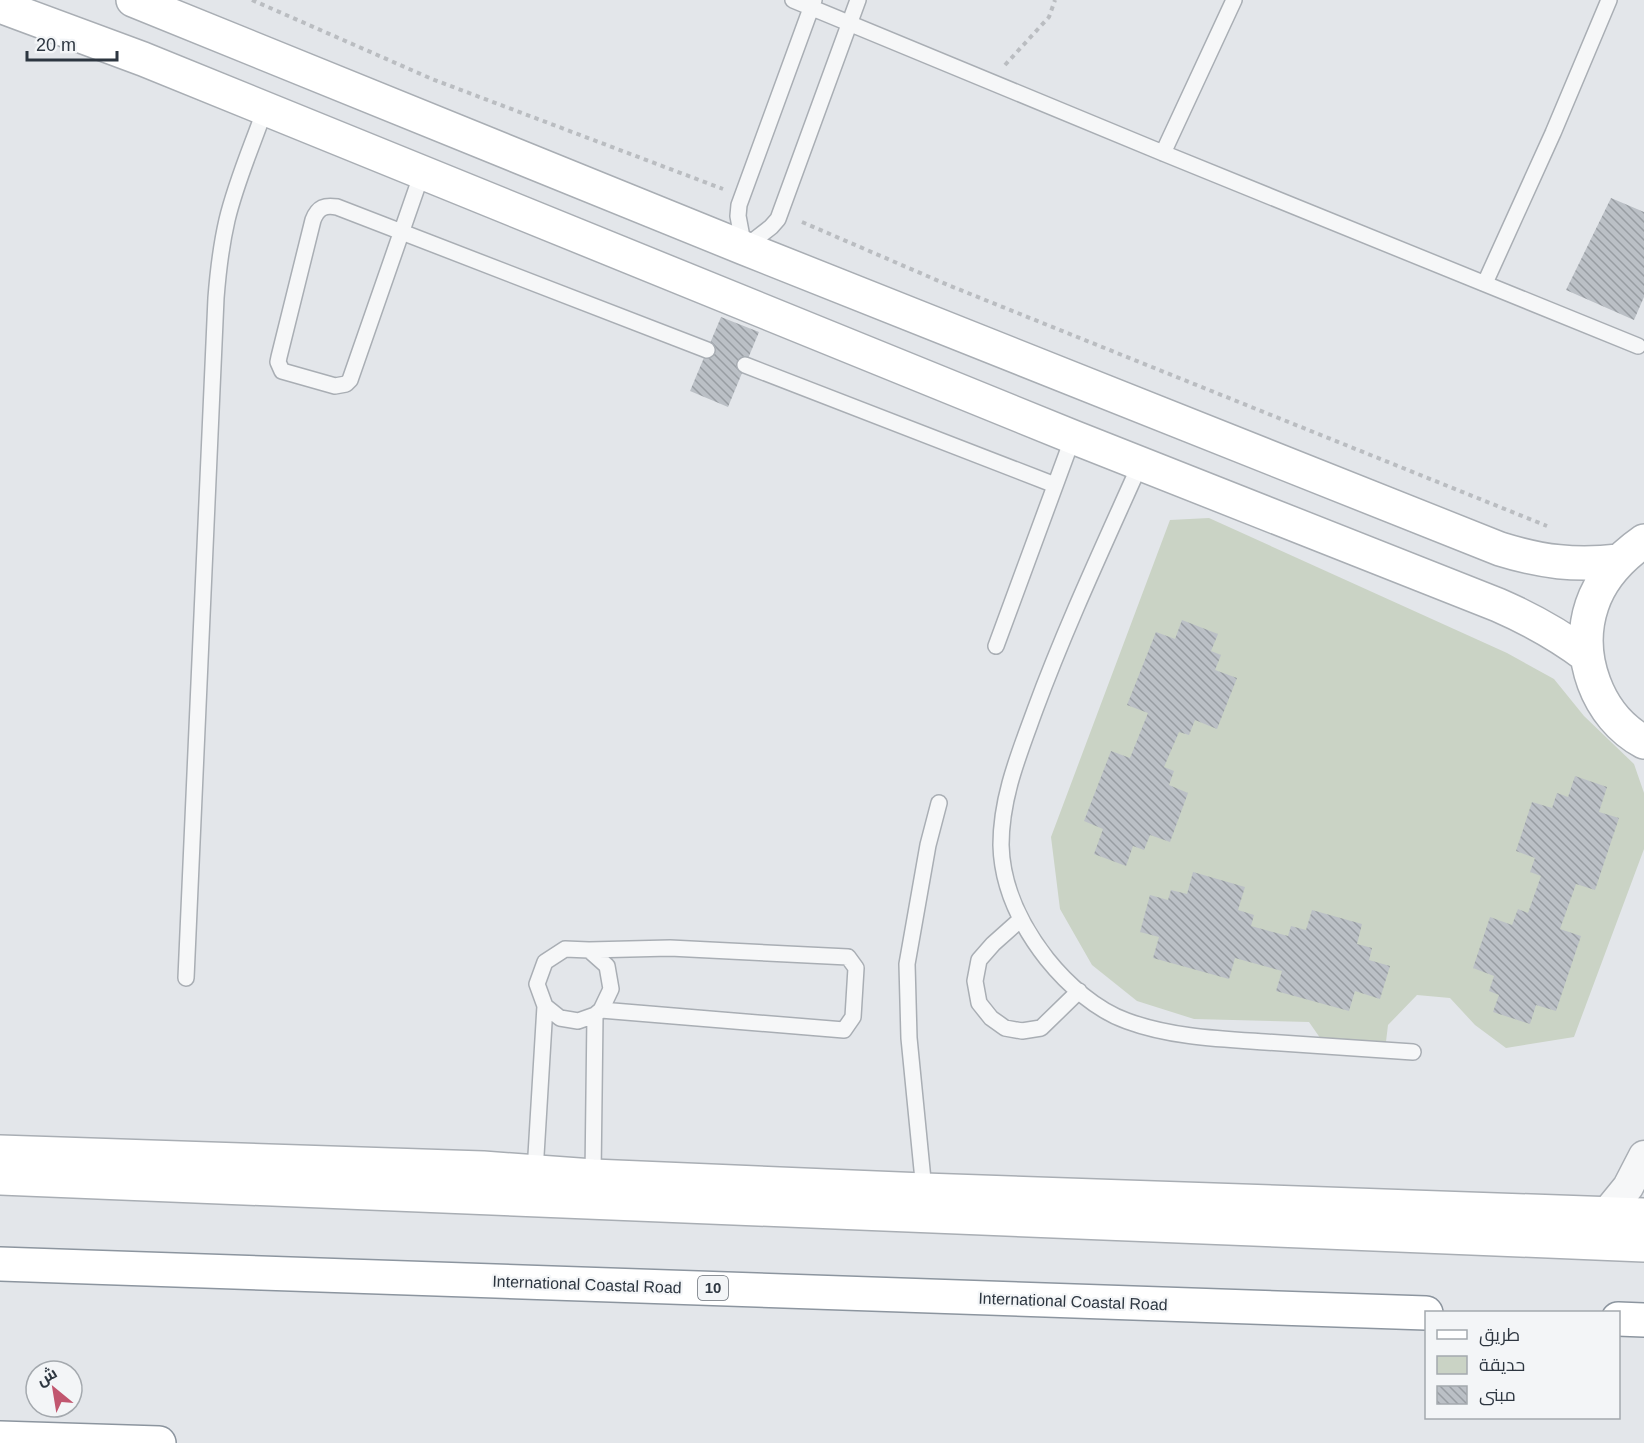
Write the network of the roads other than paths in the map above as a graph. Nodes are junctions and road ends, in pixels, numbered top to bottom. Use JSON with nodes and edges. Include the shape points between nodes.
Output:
{"nodes":[{"id":1,"x":133,"y":0,"type":"edge"},
{"id":2,"x":793,"y":0,"type":"edge"},
{"id":3,"x":858,"y":0,"type":"edge"},
{"id":4,"x":1234,"y":0,"type":"edge"},
{"id":5,"x":1609,"y":0,"type":"edge"},
{"id":6,"x":813,"y":4,"type":"edge"},
{"id":7,"x":0,"y":6,"type":"edge"},
{"id":8,"x":849,"y":23,"type":"junction"},
{"id":9,"x":265,"y":110,"type":"junction"},
{"id":10,"x":1163,"y":153,"type":"junction"},
{"id":11,"x":422,"y":173,"type":"junction"},
{"id":12,"x":400,"y":232,"type":"junction"},
{"id":13,"x":744,"y":248,"type":"junction"},
{"id":14,"x":1485,"y":283,"type":"junction"},
{"id":15,"x":725,"y":295,"type":"junction"},
{"id":16,"x":1638,"y":346,"type":"dead end"},
{"id":17,"x":707,"y":350,"type":"dead end"},
{"id":18,"x":745,"y":365,"type":"dead end"},
{"id":19,"x":1073,"y":437,"type":"junction"},
{"id":20,"x":1141,"y":462,"type":"junction"},
{"id":21,"x":1055,"y":485,"type":"junction"},
{"id":22,"x":1631,"y":551,"type":"edge"},
{"id":23,"x":996,"y":646,"type":"dead end"},
{"id":24,"x":1587,"y":657,"type":"junction"},
{"id":25,"x":1643,"y":744,"type":"edge"},
{"id":26,"x":939,"y":803,"type":"dead end"},
{"id":27,"x":1021,"y":920,"type":"junction"},
{"id":28,"x":589,"y":950,"type":"junction"},
{"id":29,"x":186,"y":978,"type":"dead end"},
{"id":30,"x":1078,"y":991,"type":"junction"},
{"id":31,"x":545,"y":1006,"type":"junction"},
{"id":32,"x":598,"y":1013,"type":"junction"},
{"id":33,"x":1413,"y":1052,"type":"dead end"},
{"id":34,"x":0,"y":1152,"type":"edge"},
{"id":35,"x":1644,"y":1156,"type":"edge"},
{"id":36,"x":535,"y":1172,"type":"junction"},
{"id":37,"x":593,"y":1176,"type":"junction"},
{"id":38,"x":0,"y":1178,"type":"edge"},
{"id":39,"x":482,"y":1183,"type":"junction"},
{"id":40,"x":924,"y":1190,"type":"junction"},
{"id":41,"x":1606,"y":1214,"type":"junction"},
{"id":42,"x":1644,"y":1215,"type":"edge"},
{"id":43,"x":1644,"y":1245,"type":"edge"},
{"id":44,"x":0,"y":1264,"type":"edge"},
{"id":45,"x":1425,"y":1312,"type":"edge"},
{"id":46,"x":1620,"y":1319,"type":"edge"},
{"id":47,"x":1644,"y":1320,"type":"edge"},
{"id":48,"x":0,"y":1438,"type":"edge"},
{"id":49,"x":159,"y":1443,"type":"edge"}],
"edges":[{"from":1,"to":13,"type":"main road"},
{"from":2,"to":6,"type":"lane"},
{"from":3,"to":8,"type":"lane"},
{"from":4,"to":10,"type":"lane"},
{"from":5,"to":14,"type":"lane"},
{"from":6,"to":8,"type":"lane"},
{"from":6,"to":13,"type":"lane","via":[[742,196],[738,216]]},
{"from":7,"to":9,"type":"main road","via":[[78,33]]},
{"from":8,"to":10,"type":"lane"},
{"from":8,"to":13,"type":"lane","via":[[781,213],[771,227]]},
{"from":9,"to":11,"type":"main road"},
{"from":9,"to":29,"type":"lane","via":[[227,218],[219,265]]},
{"from":10,"to":14,"type":"lane"},
{"from":11,"to":12,"type":"lane"},
{"from":11,"to":15,"type":"main road"},
{"from":12,"to":12,"type":"lane","via":[[337,207],[321,207],[316,213],[279,357],[282,371],[335,386],[350,380]]},
{"from":12,"to":17,"type":"lane"},
{"from":13,"to":15,"type":"main road"},
{"from":13,"to":22,"type":"main road","via":[[1500,549],[1526,557],[1587,565]]},
{"from":14,"to":16,"type":"lane"},
{"from":15,"to":19,"type":"main road"},
{"from":18,"to":21,"type":"lane"},
{"from":19,"to":20,"type":"main road"},
{"from":19,"to":21,"type":"lane"},
{"from":20,"to":24,"type":"main road","via":[[1508,609],[1560,637]]},
{"from":20,"to":27,"type":"lane","via":[[1055,655],[1003,809],[1001,847],[1005,876]]},
{"from":21,"to":23,"type":"lane"},
{"from":22,"to":24,"type":"main road","via":[[1603,581],[1592,605],[1586,631]]},
{"from":24,"to":25,"type":"main road","via":[[1604,705]]},
{"from":26,"to":40,"type":"lane","via":[[907,964],[909,1038]]},
{"from":27,"to":30,"type":"lane","via":[[1059,974]]},
{"from":27,"to":30,"type":"lane","via":[[979,960],[975,981],[979,1003],[991,1018],[1005,1028],[1041,1028]]},
{"from":28,"to":31,"type":"lane","via":[[565,949],[545,962],[537,984]]},
{"from":28,"to":32,"type":"lane","via":[[607,966],[611,989]]},
{"from":28,"to":32,"type":"lane","via":[[670,948],[848,957],[856,968],[853,1017],[844,1030]]},
{"from":30,"to":33,"type":"lane","via":[[1126,1021],[1157,1029],[1212,1038]]},
{"from":31,"to":32,"type":"lane","via":[[560,1018],[578,1021]]},
{"from":31,"to":36,"type":"lane"},
{"from":32,"to":37,"type":"lane"},
{"from":34,"to":39,"type":"main road"},
{"from":35,"to":41,"type":"street","via":[[1628,1186]]},
{"from":36,"to":37,"type":"main road"},
{"from":36,"to":39,"type":"main road"},
{"from":37,"to":40,"type":"main road"},
{"from":38,"to":39,"type":"main road"},
{"from":39,"to":43,"type":"main road"},
{"from":40,"to":41,"type":"main road"},
{"from":41,"to":42,"type":"main road"},
{"from":44,"to":45,"type":"main road","name":"International Coastal Road","number":"10"},
{"from":46,"to":47,"type":"main road"},
{"from":48,"to":49,"type":"main road"}]}
